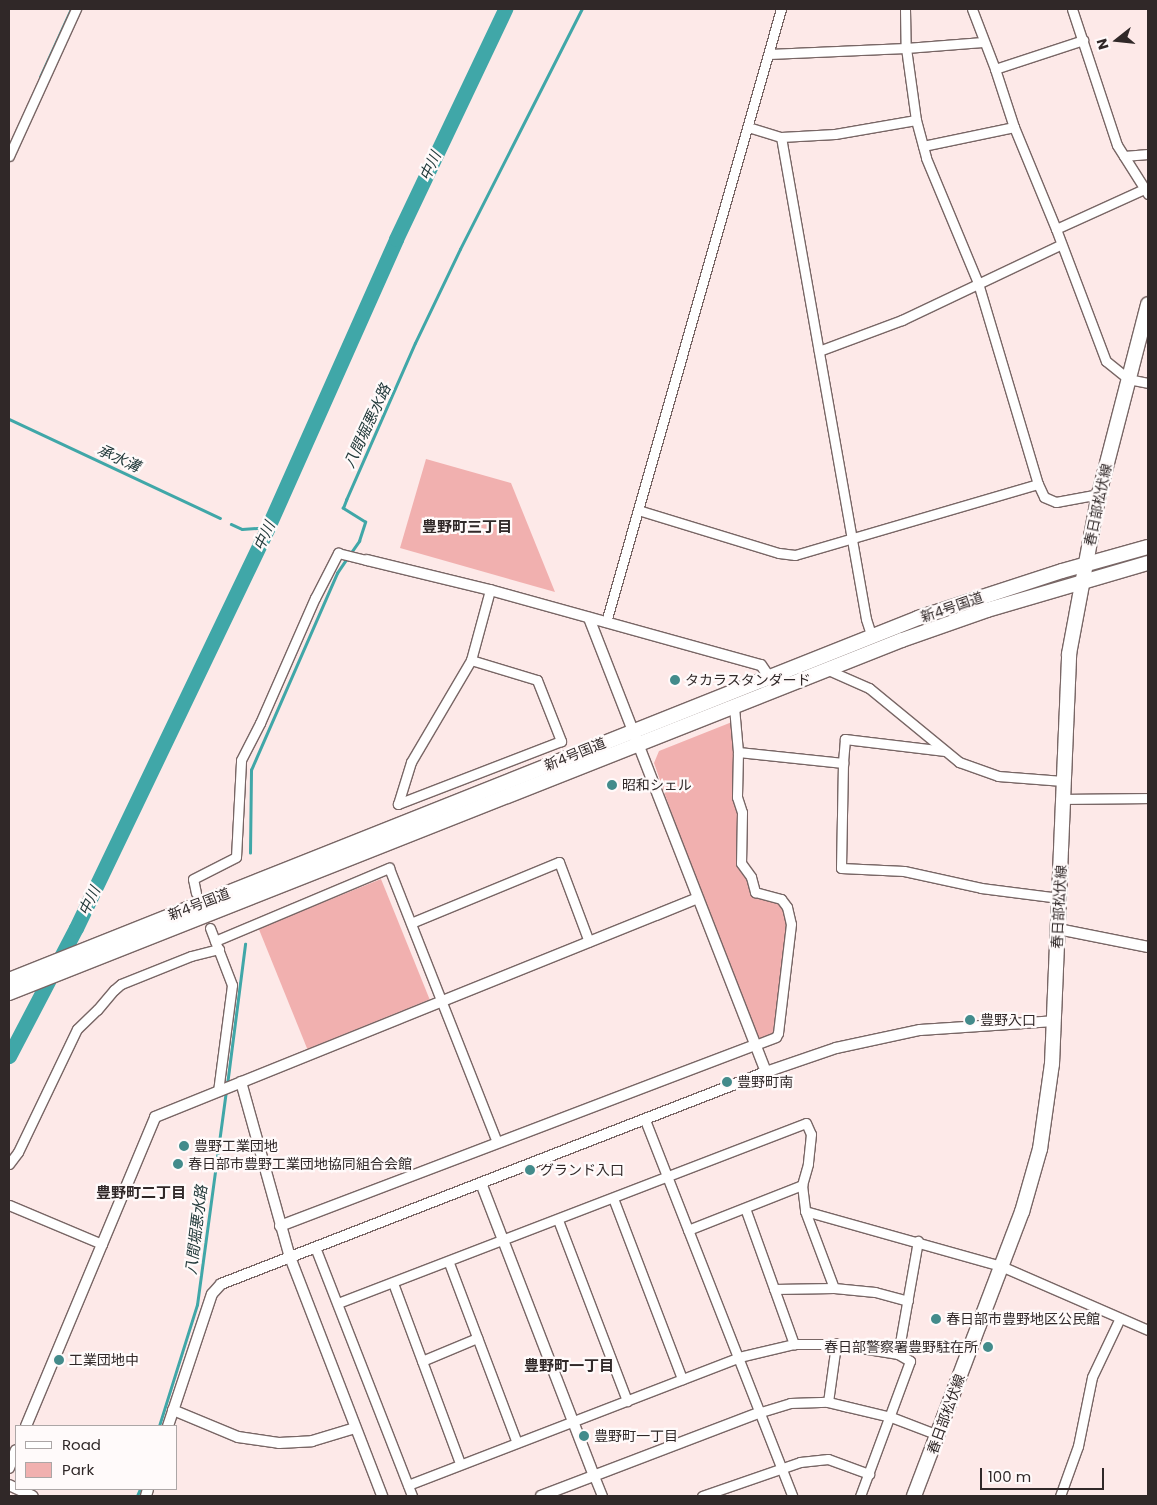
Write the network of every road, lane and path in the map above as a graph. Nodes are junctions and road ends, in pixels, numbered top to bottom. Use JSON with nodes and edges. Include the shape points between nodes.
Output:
{"nodes":[{"id":1,"x":76,"y":9,"type":"edge"},
{"id":2,"x":781,"y":9,"type":"edge"},
{"id":3,"x":905,"y":9,"type":"edge"},
{"id":4,"x":972,"y":9,"type":"edge"},
{"id":5,"x":1072,"y":9,"type":"edge"},
{"id":6,"x":1084,"y":40,"type":"junction"},
{"id":7,"x":983,"y":42,"type":"junction"},
{"id":8,"x":906,"y":48,"type":"junction"},
{"id":9,"x":769,"y":54,"type":"junction"},
{"id":10,"x":995,"y":70,"type":"junction"},
{"id":11,"x":916,"y":120,"type":"junction"},
{"id":12,"x":748,"y":127,"type":"junction"},
{"id":13,"x":1014,"y":127,"type":"junction"},
{"id":14,"x":781,"y":137,"type":"junction"},
{"id":15,"x":923,"y":146,"type":"junction"},
{"id":16,"x":1148,"y":154,"type":"edge"},
{"id":17,"x":9,"y":156,"type":"edge"},
{"id":18,"x":1124,"y":156,"type":"junction"},
{"id":19,"x":1146,"y":192,"type":"edge"},
{"id":20,"x":1056,"y":228,"type":"junction"},
{"id":21,"x":1060,"y":245,"type":"junction"},
{"id":22,"x":978,"y":283,"type":"junction"},
{"id":23,"x":1148,"y":304,"type":"edge"},
{"id":24,"x":819,"y":351,"type":"junction"},
{"id":25,"x":1128,"y":379,"type":"junction"},
{"id":26,"x":1148,"y":383,"type":"edge"},
{"id":27,"x":1038,"y":484,"type":"junction"},
{"id":28,"x":1099,"y":494,"type":"junction"},
{"id":29,"x":638,"y":510,"type":"junction"},
{"id":30,"x":852,"y":540,"type":"junction"},
{"id":31,"x":1148,"y":547,"type":"edge"},
{"id":32,"x":367,"y":560,"type":"joint"},
{"id":33,"x":1148,"y":563,"type":"edge"},
{"id":34,"x":1085,"y":564,"type":"junction"},
{"id":35,"x":1082,"y":582,"type":"junction"},
{"id":36,"x":490,"y":590,"type":"junction"},
{"id":37,"x":589,"y":618,"type":"junction"},
{"id":38,"x":606,"y":622,"type":"junction"},
{"id":39,"x":872,"y":636,"type":"junction"},
{"id":40,"x":471,"y":660,"type":"junction"},
{"id":41,"x":828,"y":670,"type":"junction"},
{"id":42,"x":770,"y":677,"type":"junction"},
{"id":43,"x":734,"y":708,"type":"junction"},
{"id":44,"x":634,"y":731,"type":"junction"},
{"id":45,"x":639,"y":745,"type":"junction"},
{"id":46,"x":738,"y":752,"type":"junction"},
{"id":47,"x":945,"y":752,"type":"junction"},
{"id":48,"x":842,"y":764,"type":"junction"},
{"id":49,"x":1064,"y":781,"type":"junction"},
{"id":50,"x":1148,"y":798,"type":"edge"},
{"id":51,"x":1063,"y":799,"type":"junction"},
{"id":52,"x":196,"y":893,"type":"dead end"},
{"id":53,"x":698,"y":898,"type":"junction"},
{"id":54,"x":1059,"y":898,"type":"junction"},
{"id":55,"x":412,"y":924,"type":"junction"},
{"id":56,"x":210,"y":928,"type":"dead end"},
{"id":57,"x":1058,"y":929,"type":"junction"},
{"id":58,"x":589,"y":942,"type":"junction"},
{"id":59,"x":217,"y":945,"type":"junction"},
{"id":60,"x":1148,"y":948,"type":"edge"},
{"id":61,"x":9,"y":980,"type":"edge"},
{"id":62,"x":9,"y":993,"type":"edge"},
{"id":63,"x":442,"y":1000,"type":"junction"},
{"id":64,"x":1054,"y":1021,"type":"junction"},
{"id":65,"x":755,"y":1045,"type":"junction"},
{"id":66,"x":766,"y":1072,"type":"junction"},
{"id":67,"x":236,"y":1083,"type":"junction"},
{"id":68,"x":219,"y":1090,"type":"junction"},
{"id":69,"x":645,"y":1120,"type":"junction"},
{"id":70,"x":497,"y":1142,"type":"junction"},
{"id":71,"x":9,"y":1164,"type":"edge"},
{"id":72,"x":667,"y":1178,"type":"junction"},
{"id":73,"x":481,"y":1183,"type":"junction"},
{"id":74,"x":802,"y":1185,"type":"junction"},
{"id":75,"x":613,"y":1198,"type":"junction"},
{"id":76,"x":9,"y":1204,"type":"edge"},
{"id":77,"x":745,"y":1208,"type":"junction"},
{"id":78,"x":805,"y":1211,"type":"junction"},
{"id":79,"x":558,"y":1220,"type":"junction"},
{"id":80,"x":280,"y":1226,"type":"junction"},
{"id":81,"x":688,"y":1230,"type":"junction"},
{"id":82,"x":502,"y":1241,"type":"junction"},
{"id":83,"x":918,"y":1241,"type":"junction"},
{"id":84,"x":102,"y":1244,"type":"junction"},
{"id":85,"x":315,"y":1248,"type":"junction"},
{"id":86,"x":290,"y":1257,"type":"junction"},
{"id":87,"x":449,"y":1262,"type":"junction"},
{"id":88,"x":1001,"y":1266,"type":"junction"},
{"id":89,"x":393,"y":1283,"type":"junction"},
{"id":90,"x":834,"y":1288,"type":"junction"},
{"id":91,"x":774,"y":1289,"type":"junction"},
{"id":92,"x":908,"y":1301,"type":"junction"},
{"id":93,"x":338,"y":1303,"type":"junction"},
{"id":94,"x":1120,"y":1318,"type":"junction"},
{"id":95,"x":1148,"y":1330,"type":"edge"},
{"id":96,"x":478,"y":1338,"type":"junction"},
{"id":97,"x":794,"y":1344,"type":"junction"},
{"id":98,"x":836,"y":1344,"type":"junction"},
{"id":99,"x":898,"y":1354,"type":"junction"},
{"id":100,"x":739,"y":1357,"type":"junction"},
{"id":101,"x":422,"y":1361,"type":"junction"},
{"id":102,"x":682,"y":1379,"type":"junction"},
{"id":103,"x":627,"y":1401,"type":"junction"},
{"id":104,"x":828,"y":1402,"type":"junction"},
{"id":105,"x":173,"y":1410,"type":"junction"},
{"id":106,"x":760,"y":1412,"type":"junction"},
{"id":107,"x":891,"y":1417,"type":"junction"},
{"id":108,"x":572,"y":1421,"type":"junction"},
{"id":109,"x":26,"y":1425,"type":"edge"},
{"id":110,"x":168,"y":1425,"type":"edge"},
{"id":111,"x":355,"y":1428,"type":"junction"},
{"id":112,"x":938,"y":1435,"type":"junction"},
{"id":113,"x":517,"y":1442,"type":"junction"},
{"id":114,"x":15,"y":1453,"type":"edge"},
{"id":115,"x":460,"y":1463,"type":"junction"},
{"id":116,"x":781,"y":1467,"type":"junction"},
{"id":117,"x":9,"y":1468,"type":"edge"},
{"id":118,"x":869,"y":1474,"type":"junction"},
{"id":119,"x":594,"y":1476,"type":"junction"},
{"id":120,"x":408,"y":1484,"type":"junction"},
{"id":121,"x":19,"y":1490,"type":"edge"},
{"id":122,"x":726,"y":1492,"type":"edge"},
{"id":123,"x":33,"y":1496,"type":"edge"},
{"id":124,"x":382,"y":1496,"type":"edge"},
{"id":125,"x":412,"y":1496,"type":"edge"},
{"id":126,"x":541,"y":1496,"type":"edge"},
{"id":127,"x":602,"y":1496,"type":"edge"},
{"id":128,"x":702,"y":1496,"type":"edge"},
{"id":129,"x":792,"y":1496,"type":"edge"},
{"id":130,"x":860,"y":1496,"type":"edge"},
{"id":131,"x":914,"y":1496,"type":"edge"},
{"id":132,"x":1060,"y":1496,"type":"edge"}],
"edges":[{"from":1,"to":17,"type":"street"},
{"from":2,"to":9,"type":"street"},
{"from":3,"to":8,"type":"street"},
{"from":4,"to":7,"type":"street"},
{"from":5,"to":6,"type":"street"},
{"from":6,"to":10,"type":"street"},
{"from":6,"to":18,"type":"street","via":[[1117,145]]},
{"from":7,"to":8,"type":"street"},
{"from":7,"to":10,"type":"street"},
{"from":8,"to":9,"type":"street"},
{"from":8,"to":11,"type":"street"},
{"from":9,"to":12,"type":"street"},
{"from":10,"to":13,"type":"street"},
{"from":11,"to":14,"type":"street","via":[[836,134]]},
{"from":11,"to":15,"type":"street"},
{"from":12,"to":14,"type":"street"},
{"from":12,"to":29,"type":"street"},
{"from":13,"to":15,"type":"street"},
{"from":13,"to":20,"type":"street"},
{"from":14,"to":24,"type":"street"},
{"from":15,"to":22,"type":"street"},
{"from":16,"to":18,"type":"street"},
{"from":18,"to":19,"type":"street"},
{"from":19,"to":20,"type":"street"},
{"from":20,"to":21,"type":"street"},
{"from":21,"to":22,"type":"street"},
{"from":21,"to":25,"type":"street","via":[[1106,361]]},
{"from":22,"to":24,"type":"street","via":[[897,323]]},
{"from":22,"to":27,"type":"street"},
{"from":23,"to":25,"type":"main road","name":"春日部松伏線"},
{"from":24,"to":30,"type":"street"},
{"from":25,"to":26,"type":"street"},
{"from":25,"to":28,"type":"main road","name":"春日部松伏線"},
{"from":27,"to":28,"type":"street","via":[[1044,497],[1056,502]]},
{"from":27,"to":30,"type":"street"},
{"from":28,"to":34,"type":"main road","name":"春日部松伏線"},
{"from":29,"to":30,"type":"street","via":[[789,555]]},
{"from":29,"to":38,"type":"street"},
{"from":30,"to":39,"type":"street","via":[[866,620]]},
{"from":31,"to":34,"type":"main road","name":"新4号国道"},
{"from":32,"to":36,"type":"street"},
{"from":32,"to":52,"type":"street","via":[[338,553],[241,760],[236,857],[194,879]]},
{"from":33,"to":35,"type":"main road","name":"新4号国道"},
{"from":34,"to":35,"type":"main road","name":"春日部松伏線"},
{"from":34,"to":39,"type":"main road","name":"新4号国道"},
{"from":35,"to":41,"type":"main road","name":"新4号国道","via":[[943,625]]},
{"from":35,"to":49,"type":"main road","name":"春日部松伏線","via":[[1069,654]]},
{"from":36,"to":37,"type":"street"},
{"from":36,"to":40,"type":"street"},
{"from":37,"to":38,"type":"street"},
{"from":37,"to":44,"type":"street"},
{"from":38,"to":42,"type":"street","via":[[761,666]]},
{"from":39,"to":42,"type":"main road","name":"新4号国道"},
{"from":40,"to":40,"type":"street","via":[[411,762],[398,804],[561,742],[537,680]]},
{"from":41,"to":43,"type":"main road","name":"新4号国道"},
{"from":41,"to":47,"type":"street","via":[[869,688]]},
{"from":42,"to":44,"type":"main road","name":"新4号国道"},
{"from":43,"to":45,"type":"main road","name":"新4号国道"},
{"from":43,"to":46,"type":"street"},
{"from":44,"to":45,"type":"street"},
{"from":44,"to":61,"type":"main road","name":"新4号国道"},
{"from":45,"to":53,"type":"street"},
{"from":45,"to":62,"type":"main road","name":"新4号国道"},
{"from":46,"to":48,"type":"street"},
{"from":46,"to":65,"type":"street","via":[[741,864],[751,877],[755,892],[781,899],[787,906],[791,924],[778,1033],[776,1037]]},
{"from":47,"to":48,"type":"street","via":[[845,739]]},
{"from":47,"to":49,"type":"street","via":[[959,762],[998,776]]},
{"from":48,"to":54,"type":"street","via":[[842,868],[904,871],[981,888]]},
{"from":49,"to":51,"type":"main road","name":"春日部松伏線"},
{"from":50,"to":51,"type":"street"},
{"from":51,"to":54,"type":"main road","name":"春日部松伏線"},
{"from":53,"to":58,"type":"street"},
{"from":53,"to":65,"type":"street"},
{"from":54,"to":57,"type":"main road","name":"春日部松伏線"},
{"from":55,"to":58,"type":"street","via":[[559,862]]},
{"from":55,"to":59,"type":"street","via":[[390,868]]},
{"from":55,"to":63,"type":"street"},
{"from":56,"to":59,"type":"street"},
{"from":57,"to":60,"type":"street"},
{"from":57,"to":64,"type":"main road","name":"春日部松伏線"},
{"from":58,"to":63,"type":"street"},
{"from":59,"to":68,"type":"street","via":[[232,985]]},
{"from":59,"to":71,"type":"street","via":[[121,984],[114,990],[77,1029],[18,1152]]},
{"from":63,"to":67,"type":"street"},
{"from":63,"to":70,"type":"street"},
{"from":64,"to":66,"type":"street","via":[[894,1034],[836,1048]]},
{"from":64,"to":88,"type":"main road","name":"春日部松伏線","via":[[1052,1064],[1040,1149],[1022,1212]]},
{"from":65,"to":66,"type":"street"},
{"from":65,"to":70,"type":"street"},
{"from":66,"to":69,"type":"street"},
{"from":67,"to":68,"type":"street"},
{"from":67,"to":80,"type":"street"},
{"from":68,"to":84,"type":"street","via":[[160,1114],[152,1121]]},
{"from":69,"to":72,"type":"street"},
{"from":69,"to":73,"type":"street"},
{"from":70,"to":80,"type":"street"},
{"from":72,"to":74,"type":"street","via":[[806,1123],[811,1134]]},
{"from":72,"to":75,"type":"street"},
{"from":72,"to":81,"type":"street"},
{"from":73,"to":82,"type":"street"},
{"from":73,"to":85,"type":"street"},
{"from":74,"to":77,"type":"street"},
{"from":74,"to":78,"type":"street"},
{"from":75,"to":79,"type":"street"},
{"from":75,"to":102,"type":"street"},
{"from":76,"to":84,"type":"street"},
{"from":77,"to":81,"type":"street"},
{"from":77,"to":91,"type":"street"},
{"from":78,"to":83,"type":"street"},
{"from":78,"to":90,"type":"street"},
{"from":79,"to":82,"type":"street"},
{"from":79,"to":103,"type":"street"},
{"from":80,"to":86,"type":"street"},
{"from":81,"to":100,"type":"street"},
{"from":82,"to":87,"type":"street"},
{"from":82,"to":108,"type":"street"},
{"from":83,"to":88,"type":"street"},
{"from":83,"to":92,"type":"street"},
{"from":84,"to":109,"type":"street"},
{"from":85,"to":86,"type":"street"},
{"from":85,"to":93,"type":"street"},
{"from":86,"to":105,"type":"street","via":[[216,1288]]},
{"from":86,"to":111,"type":"street"},
{"from":87,"to":89,"type":"street"},
{"from":87,"to":96,"type":"street"},
{"from":88,"to":94,"type":"street"},
{"from":88,"to":112,"type":"main road","name":"春日部松伏線"},
{"from":89,"to":93,"type":"street"},
{"from":89,"to":101,"type":"street"},
{"from":90,"to":91,"type":"street"},
{"from":90,"to":92,"type":"street","via":[[875,1292]]},
{"from":91,"to":97,"type":"street"},
{"from":92,"to":99,"type":"street"},
{"from":93,"to":120,"type":"street"},
{"from":94,"to":95,"type":"street"},
{"from":94,"to":132,"type":"street","via":[[1092,1377],[1078,1446]]},
{"from":96,"to":101,"type":"street"},
{"from":96,"to":113,"type":"street"},
{"from":97,"to":98,"type":"street"},
{"from":97,"to":100,"type":"street"},
{"from":98,"to":99,"type":"street"},
{"from":98,"to":104,"type":"street"},
{"from":99,"to":107,"type":"street","via":[[910,1361]]},
{"from":100,"to":102,"type":"street"},
{"from":100,"to":106,"type":"street"},
{"from":101,"to":115,"type":"street"},
{"from":102,"to":103,"type":"street"},
{"from":103,"to":108,"type":"street"},
{"from":104,"to":106,"type":"street","via":[[790,1403]]},
{"from":104,"to":107,"type":"street"},
{"from":105,"to":110,"type":"street"},
{"from":105,"to":111,"type":"street","via":[[220,1431],[258,1442],[294,1444]]},
{"from":106,"to":116,"type":"street"},
{"from":106,"to":119,"type":"street"},
{"from":107,"to":112,"type":"street"},
{"from":107,"to":118,"type":"street"},
{"from":108,"to":113,"type":"street"},
{"from":108,"to":119,"type":"street"},
{"from":111,"to":124,"type":"street"},
{"from":112,"to":131,"type":"main road","name":"春日部松伏線"},
{"from":113,"to":115,"type":"street"},
{"from":114,"to":117,"type":"street"},
{"from":115,"to":120,"type":"street"},
{"from":116,"to":118,"type":"street","via":[[828,1459]]},
{"from":116,"to":122,"type":"street"},
{"from":116,"to":129,"type":"street"},
{"from":118,"to":130,"type":"street"},
{"from":119,"to":126,"type":"street"},
{"from":119,"to":127,"type":"street"},
{"from":120,"to":125,"type":"street"},
{"from":121,"to":123,"type":"street"},
{"from":122,"to":128,"type":"street"}]}
